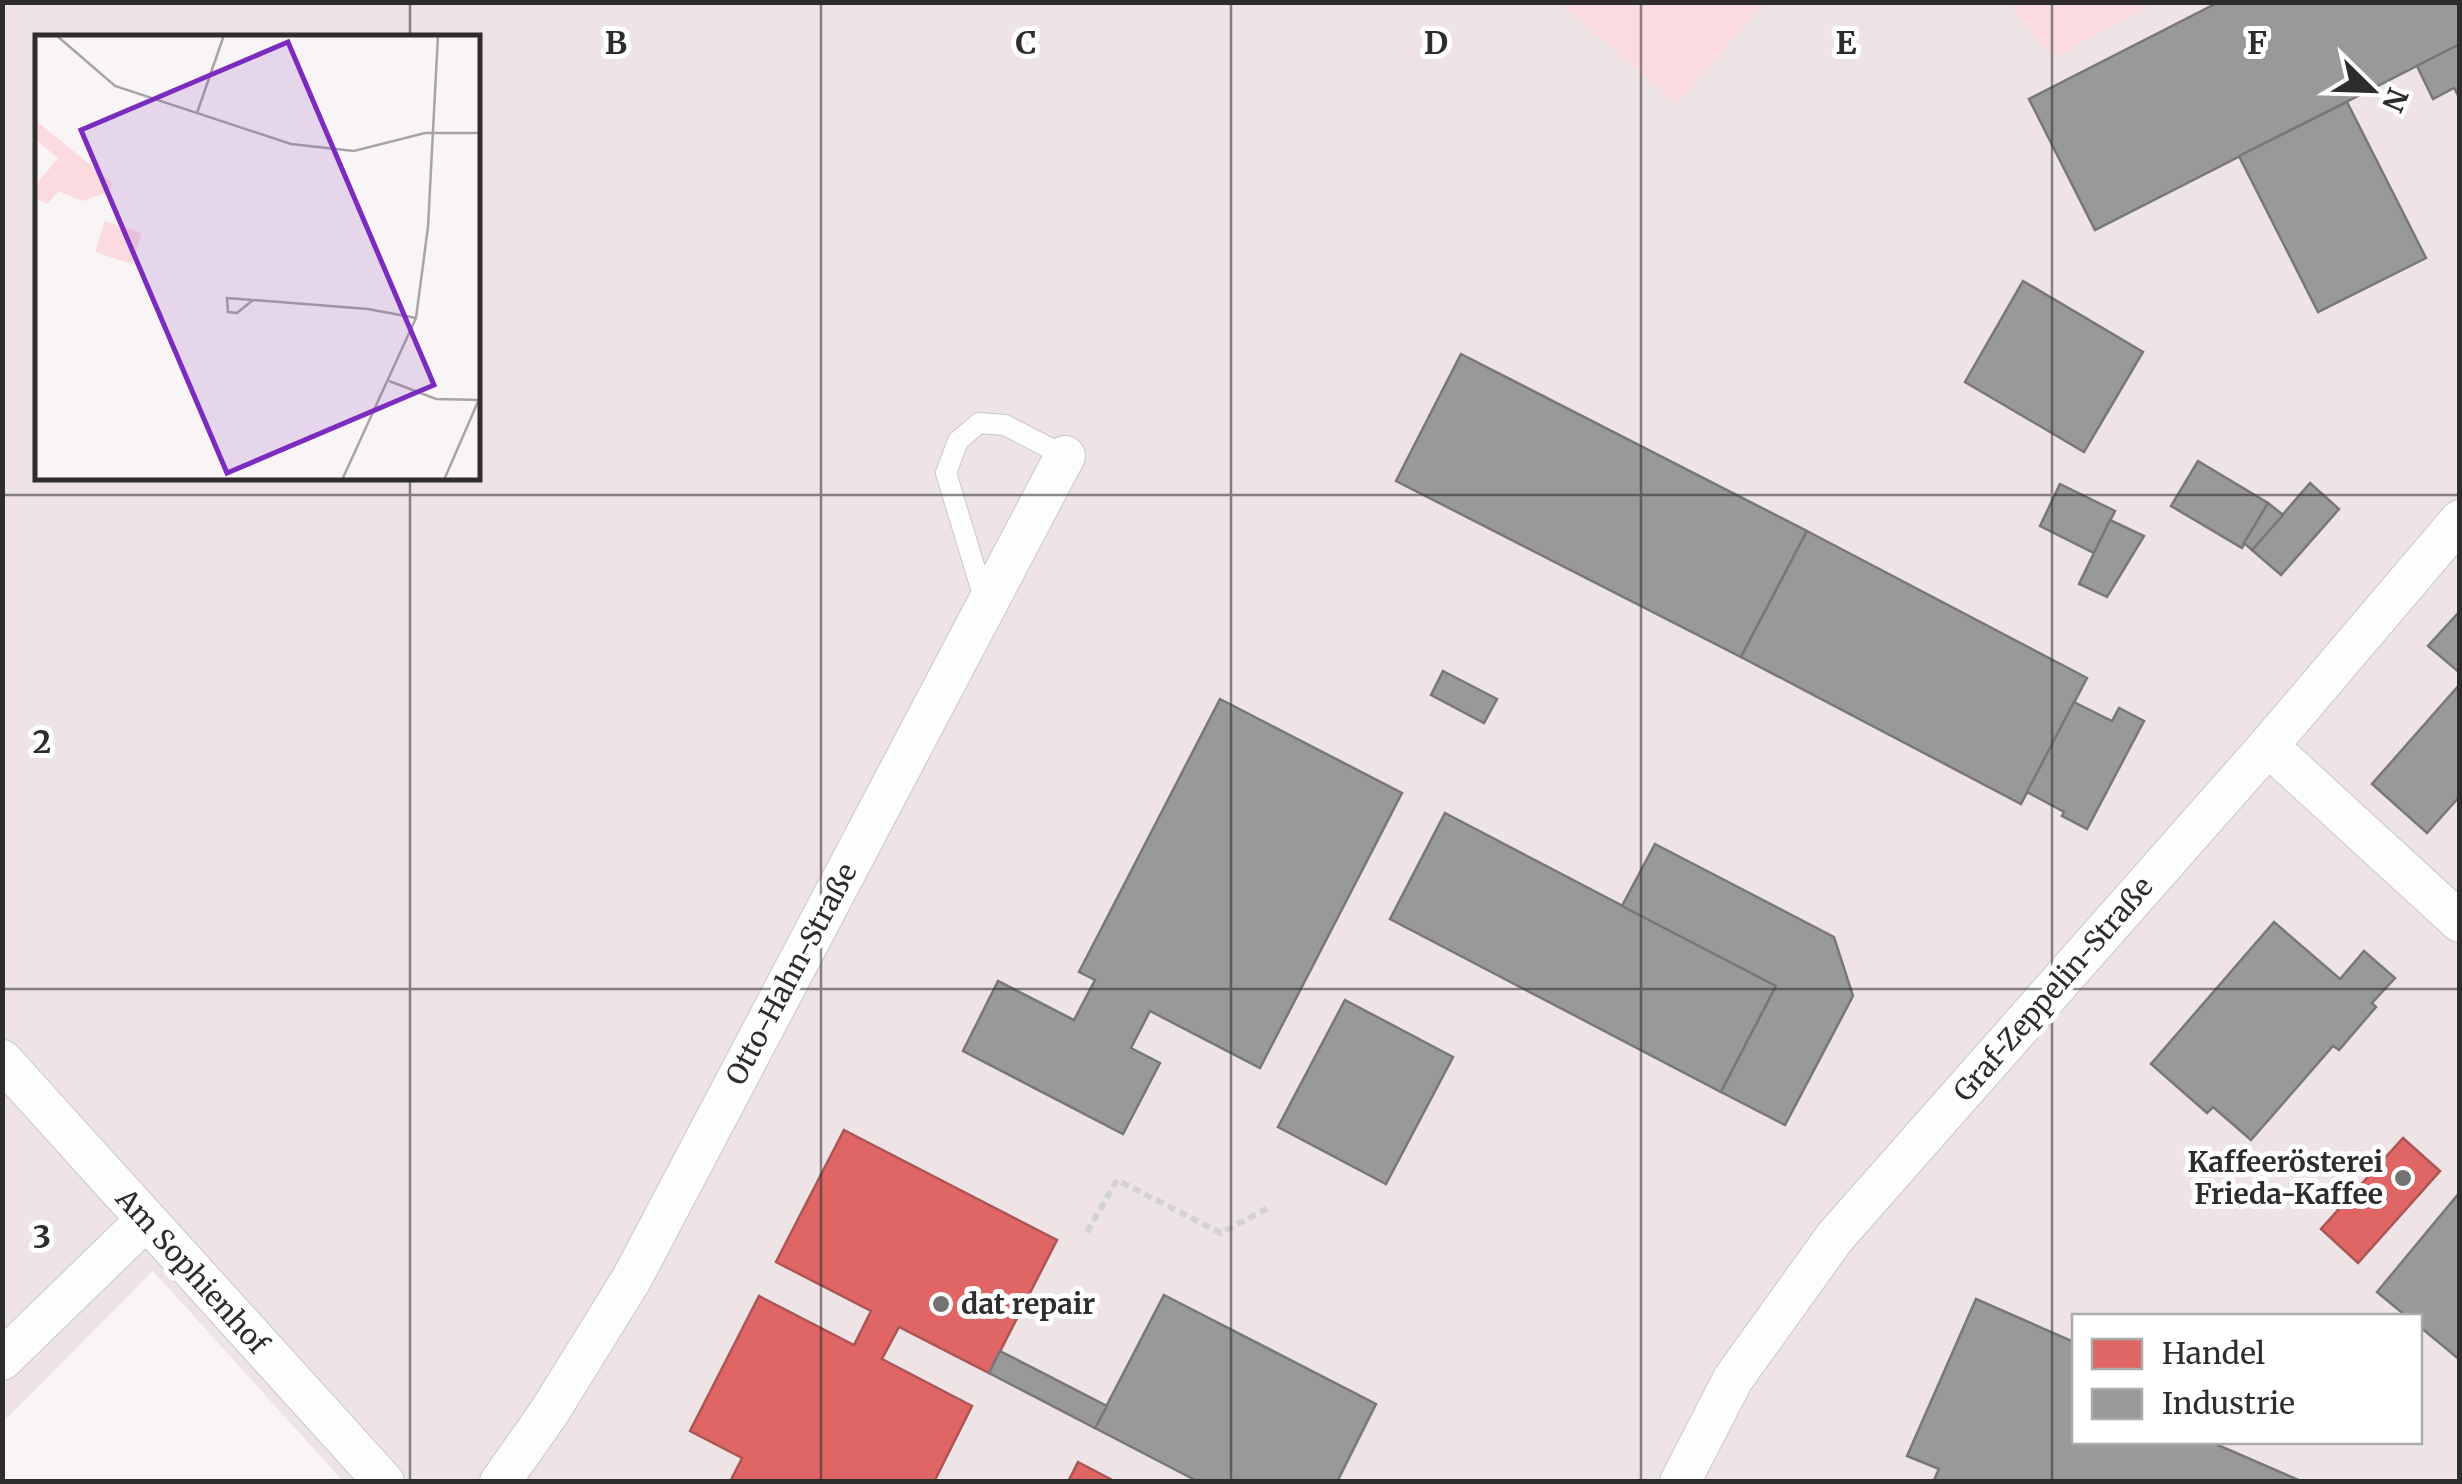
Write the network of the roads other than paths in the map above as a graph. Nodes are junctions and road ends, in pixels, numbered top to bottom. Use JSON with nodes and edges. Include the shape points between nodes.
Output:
{"nodes":[{"id":1,"x":1064,"y":456,"type":"joint"},
{"id":2,"x":2460,"y":520,"type":"edge"},
{"id":3,"x":986,"y":606,"type":"junction"},
{"id":4,"x":2268,"y":746,"type":"junction"},
{"id":5,"x":2460,"y":922,"type":"edge"},
{"id":6,"x":2,"y":1060,"type":"edge"},
{"id":7,"x":146,"y":1220,"type":"junction"},
{"id":8,"x":2,"y":1360,"type":"edge"},
{"id":9,"x":384,"y":1482,"type":"edge"},
{"id":10,"x":500,"y":1482,"type":"edge"},
{"id":11,"x":1680,"y":1482,"type":"edge"}],
"edges":[{"from":1,"to":3,"type":"street","name":"Otto-Hahn-Straße"},
{"from":1,"to":3,"type":"lane","via":[[1005,425],[978,424],[958,441],[946,473]]},
{"from":2,"to":4,"type":"street","name":"Graf-Zeppelin-Straße"},
{"from":3,"to":10,"type":"street","name":"Otto-Hahn-Straße","via":[[630,1280]]},
{"from":4,"to":5,"type":"street"},
{"from":4,"to":11,"type":"street","name":"Graf-Zeppelin-Straße","via":[[1835,1237],[1733,1378]]},
{"from":6,"to":7,"type":"street","name":"Am Sophienhof"},
{"from":7,"to":8,"type":"street"},
{"from":7,"to":9,"type":"street","name":"Am Sophienhof"}]}
